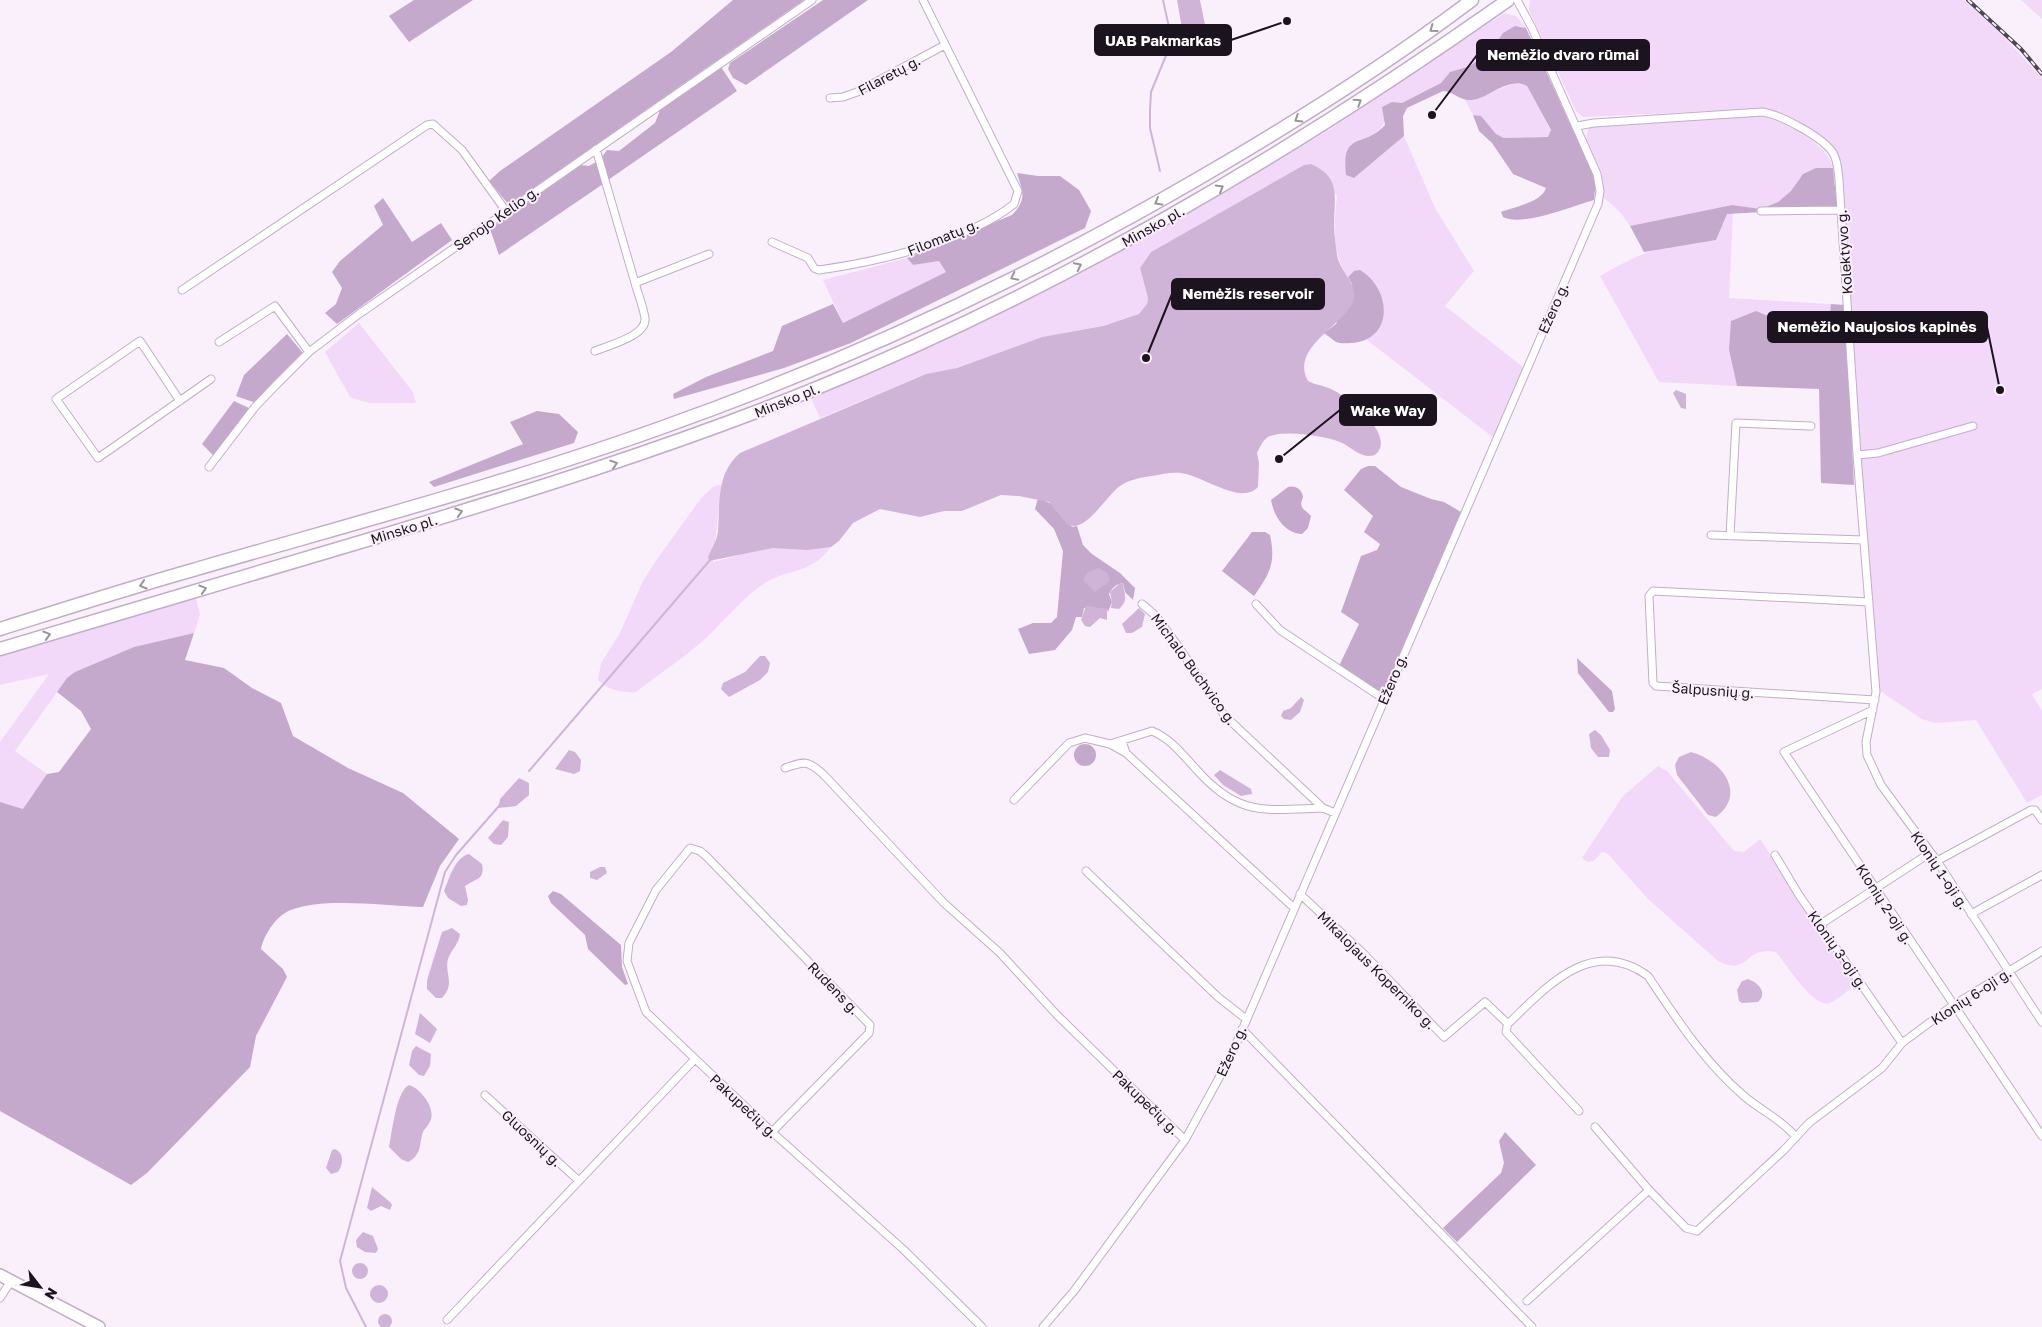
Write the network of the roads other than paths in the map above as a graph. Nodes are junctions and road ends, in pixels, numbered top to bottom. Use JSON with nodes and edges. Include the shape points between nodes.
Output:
{"nodes":[{"id":1,"x":812,"y":0,"type":"edge"},
{"id":2,"x":923,"y":0,"type":"edge"},
{"id":3,"x":1472,"y":0,"type":"edge"},
{"id":4,"x":1508,"y":0,"type":"edge"},
{"id":5,"x":1516,"y":0,"type":"edge"},
{"id":6,"x":945,"y":45,"type":"junction"},
{"id":7,"x":830,"y":98,"type":"dead end"},
{"id":8,"x":1577,"y":126,"type":"junction"},
{"id":9,"x":596,"y":149,"type":"junction"},
{"id":10,"x":1841,"y":210,"type":"junction"},
{"id":11,"x":506,"y":211,"type":"junction"},
{"id":12,"x":1760,"y":211,"type":"dead end"},
{"id":13,"x":772,"y":242,"type":"dead end"},
{"id":14,"x":709,"y":254,"type":"dead end"},
{"id":15,"x":635,"y":283,"type":"junction"},
{"id":16,"x":182,"y":290,"type":"dead end"},
{"id":17,"x":219,"y":342,"type":"dead end"},
{"id":18,"x":595,"y":351,"type":"dead end"},
{"id":19,"x":309,"y":352,"type":"junction"},
{"id":20,"x":211,"y":379,"type":"dead end"},
{"id":21,"x":180,"y":401,"type":"junction"},
{"id":22,"x":1811,"y":426,"type":"dead end"},
{"id":23,"x":1972,"y":426,"type":"dead end"},
{"id":24,"x":1857,"y":455,"type":"junction"},
{"id":25,"x":209,"y":467,"type":"dead end"},
{"id":26,"x":1710,"y":535,"type":"dead end"},
{"id":27,"x":1730,"y":536,"type":"junction"},
{"id":28,"x":1864,"y":540,"type":"junction"},
{"id":29,"x":1869,"y":602,"type":"junction"},
{"id":30,"x":1142,"y":604,"type":"dead end"},
{"id":31,"x":1256,"y":604,"type":"dead end"},
{"id":32,"x":0,"y":629,"type":"edge"},
{"id":33,"x":0,"y":649,"type":"edge"},
{"id":34,"x":1384,"y":699,"type":"junction"},
{"id":35,"x":1875,"y":700,"type":"junction"},
{"id":36,"x":1873,"y":710,"type":"junction"},
{"id":37,"x":1122,"y":742,"type":"junction"},
{"id":38,"x":1110,"y":744,"type":"junction"},
{"id":39,"x":1126,"y":753,"type":"junction"},
{"id":40,"x":784,"y":768,"type":"dead end"},
{"id":41,"x":1014,"y":800,"type":"dead end"},
{"id":42,"x":1323,"y":808,"type":"junction"},
{"id":43,"x":1334,"y":814,"type":"junction"},
{"id":44,"x":2042,"y":820,"type":"edge"},
{"id":45,"x":693,"y":849,"type":"joint"},
{"id":46,"x":1930,"y":853,"type":"junction"},
{"id":47,"x":1775,"y":855,"type":"dead end"},
{"id":48,"x":1937,"y":861,"type":"junction"},
{"id":49,"x":1086,"y":871,"type":"dead end"},
{"id":50,"x":2042,"y":875,"type":"edge"},
{"id":51,"x":1876,"y":889,"type":"junction"},
{"id":52,"x":1300,"y":894,"type":"junction"},
{"id":53,"x":1294,"y":908,"type":"junction"},
{"id":54,"x":1971,"y":914,"type":"junction"},
{"id":55,"x":1821,"y":924,"type":"junction"},
{"id":56,"x":2042,"y":951,"type":"edge"},
{"id":57,"x":2008,"y":971,"type":"junction"},
{"id":58,"x":1952,"y":1006,"type":"junction"},
{"id":59,"x":1246,"y":1020,"type":"junction"},
{"id":60,"x":1508,"y":1022,"type":"junction"},
{"id":61,"x":2042,"y":1022,"type":"edge"},
{"id":62,"x":1242,"y":1029,"type":"junction"},
{"id":63,"x":1902,"y":1044,"type":"junction"},
{"id":64,"x":694,"y":1060,"type":"junction"},
{"id":65,"x":485,"y":1095,"type":"dead end"},
{"id":66,"x":1579,"y":1111,"type":"dead end"},
{"id":67,"x":1595,"y":1127,"type":"dead end"},
{"id":68,"x":772,"y":1132,"type":"junction"},
{"id":69,"x":1795,"y":1136,"type":"junction"},
{"id":70,"x":2041,"y":1136,"type":"edge"},
{"id":71,"x":1185,"y":1140,"type":"junction"},
{"id":72,"x":579,"y":1182,"type":"junction"},
{"id":73,"x":1649,"y":1190,"type":"junction"},
{"id":74,"x":0,"y":1275,"type":"edge"},
{"id":75,"x":11,"y":1281,"type":"junction"},
{"id":76,"x":0,"y":1298,"type":"edge"},
{"id":77,"x":1526,"y":1301,"type":"dead end"},
{"id":78,"x":447,"y":1320,"type":"dead end"},
{"id":79,"x":99,"y":1327,"type":"edge"},
{"id":80,"x":982,"y":1327,"type":"edge"},
{"id":81,"x":1042,"y":1327,"type":"edge"},
{"id":82,"x":1532,"y":1327,"type":"edge"}],
"edges":[{"from":1,"to":9,"type":"street","name":"Senojo Kelio g."},
{"from":2,"to":6,"type":"street","name":"Filomatų g."},
{"from":3,"to":32,"type":"highway","name":"Minsko pl.","one_way":true,"via":[[1318,106],[1114,227],[1018,276],[832,362],[667,426],[542,468]]},
{"from":33,"to":4,"type":"highway","name":"Minsko pl.","one_way":true,"via":[[599,469],[733,421],[873,364],[1089,260],[1224,185],[1312,132]]},
{"from":5,"to":8,"type":"street","name":"Ežero g."},
{"from":6,"to":7,"type":"street","name":"Filaretų g.","via":[[857,92]]},
{"from":6,"to":13,"type":"street","name":"Filomatų g.","via":[[1018,190],[1014,204],[962,233],[895,256],[819,270],[808,258]]},
{"from":8,"to":10,"type":"street","name":"Kolektyvo g.","via":[[1773,113],[1831,150],[1837,166]]},
{"from":8,"to":34,"type":"street","name":"Ežero g.","via":[[1599,180],[1598,204]]},
{"from":9,"to":11,"type":"street","name":"Senojo Kelio g."},
{"from":9,"to":15,"type":"street"},
{"from":10,"to":12,"type":"street"},
{"from":10,"to":24,"type":"street","name":"Kolektyvo g."},
{"from":11,"to":16,"type":"street","via":[[462,150],[433,124],[426,124]]},
{"from":11,"to":19,"type":"street","name":"Senojo Kelio g."},
{"from":14,"to":15,"type":"street"},
{"from":15,"to":18,"type":"street","via":[[644,325],[635,335]]},
{"from":17,"to":19,"type":"street","via":[[275,306]]},
{"from":19,"to":25,"type":"street","name":"Senojo Kelio g.","via":[[255,406]]},
{"from":20,"to":21,"type":"street"},
{"from":21,"to":21,"type":"street","via":[[98,458],[56,399],[140,341]]},
{"from":22,"to":27,"type":"street","via":[[1736,423]]},
{"from":23,"to":24,"type":"street","via":[[1878,453]]},
{"from":24,"to":28,"type":"street","name":"Kolektyvo g."},
{"from":26,"to":27,"type":"street"},
{"from":27,"to":28,"type":"street"},
{"from":28,"to":29,"type":"street","name":"Kolektyvo g."},
{"from":29,"to":35,"type":"street","name":"Kolektyvo g."},
{"from":29,"to":35,"type":"street","name":"Šalpusnių g.","via":[[1653,591],[1649,596],[1656,686]]},
{"from":30,"to":42,"type":"street","name":"Michalo Buchvico g.","via":[[1173,638],[1224,715]]},
{"from":31,"to":34,"type":"street","via":[[1280,630]]},
{"from":34,"to":43,"type":"street","name":"Ežero g."},
{"from":35,"to":36,"type":"street","name":"Kolektyvo g."},
{"from":36,"to":46,"type":"street","name":"Klonių 1-oji g.","via":[[1866,742],[1870,765]]},
{"from":36,"to":51,"type":"street","name":"Klonių 2-oji g.","via":[[1784,752]]},
{"from":37,"to":38,"type":"street"},
{"from":37,"to":39,"type":"street"},
{"from":37,"to":42,"type":"street","via":[[1147,731],[1158,733],[1178,748],[1214,787],[1248,807],[1268,811]]},
{"from":38,"to":39,"type":"street"},
{"from":38,"to":41,"type":"street","via":[[1085,738],[1068,743]]},
{"from":39,"to":53,"type":"street"},
{"from":40,"to":71,"type":"street","name":"Pakupečių g.","via":[[803,762],[824,775],[944,903],[1000,953],[1058,1016]]},
{"from":42,"to":43,"type":"street","name":"Michalo Buchvico g."},
{"from":43,"to":52,"type":"street","name":"Ežero g."},
{"from":44,"to":48,"type":"street","via":[[2035,810],[2031,810]]},
{"from":45,"to":64,"type":"street","name":"Pakupečių g.","via":[[690,848],[651,899],[629,943],[627,961],[646,1012]]},
{"from":45,"to":68,"type":"street","name":"Rudens g.","via":[[707,857],[870,1025],[870,1033]]},
{"from":46,"to":48,"type":"street","name":"Klonių 1-oji g."},
{"from":46,"to":51,"type":"street"},
{"from":47,"to":55,"type":"street","name":"Klonių 3-oji g."},
{"from":48,"to":54,"type":"street","name":"Klonių 1-oji g."},
{"from":49,"to":59,"type":"street"},
{"from":50,"to":54,"type":"street"},
{"from":51,"to":55,"type":"street"},
{"from":51,"to":58,"type":"street","name":"Klonių 2-oji g."},
{"from":52,"to":53,"type":"street","name":"Ežero g."},
{"from":52,"to":60,"type":"street","name":"Mikalojaus Koperniko g.","via":[[1364,954],[1444,1037],[1486,1002]]},
{"from":53,"to":59,"type":"street","name":"Ežero g."},
{"from":54,"to":57,"type":"street","name":"Klonių 1-oji g."},
{"from":55,"to":63,"type":"street","name":"Klonių 3-oji g."},
{"from":56,"to":57,"type":"street","name":"Klonių 6-oji g."},
{"from":57,"to":58,"type":"street","name":"Klonių 6-oji g."},
{"from":57,"to":61,"type":"street","name":"Klonių 1-oji g."},
{"from":58,"to":63,"type":"street","name":"Klonių 6-oji g."},
{"from":58,"to":70,"type":"street","name":"Klonių 2-oji g."},
{"from":59,"to":62,"type":"street","name":"Ežero g."},
{"from":60,"to":66,"type":"street","via":[[1506,1032]]},
{"from":60,"to":69,"type":"street","via":[[1547,986],[1583,965],[1604,959],[1626,963],[1648,976],[1716,1068],[1744,1096]]},
{"from":62,"to":71,"type":"street","name":"Ežero g.","via":[[1224,1070]]},
{"from":62,"to":82,"type":"street"},
{"from":63,"to":69,"type":"street","via":[[1882,1068]]},
{"from":64,"to":68,"type":"street","name":"Pakupečių g."},
{"from":64,"to":72,"type":"street"},
{"from":65,"to":72,"type":"street","name":"Gluosnių g."},
{"from":67,"to":73,"type":"street"},
{"from":68,"to":80,"type":"street","name":"Pakupečių g.","via":[[904,1250]]},
{"from":69,"to":73,"type":"street","via":[[1790,1145],[1697,1231],[1686,1228]]},
{"from":71,"to":81,"type":"street","name":"Ežero g.","via":[[1074,1291]]},
{"from":72,"to":78,"type":"street"},
{"from":73,"to":77,"type":"street"},
{"from":74,"to":75,"type":"main road"},
{"from":75,"to":76,"type":"street"},
{"from":75,"to":79,"type":"main road"}]}
